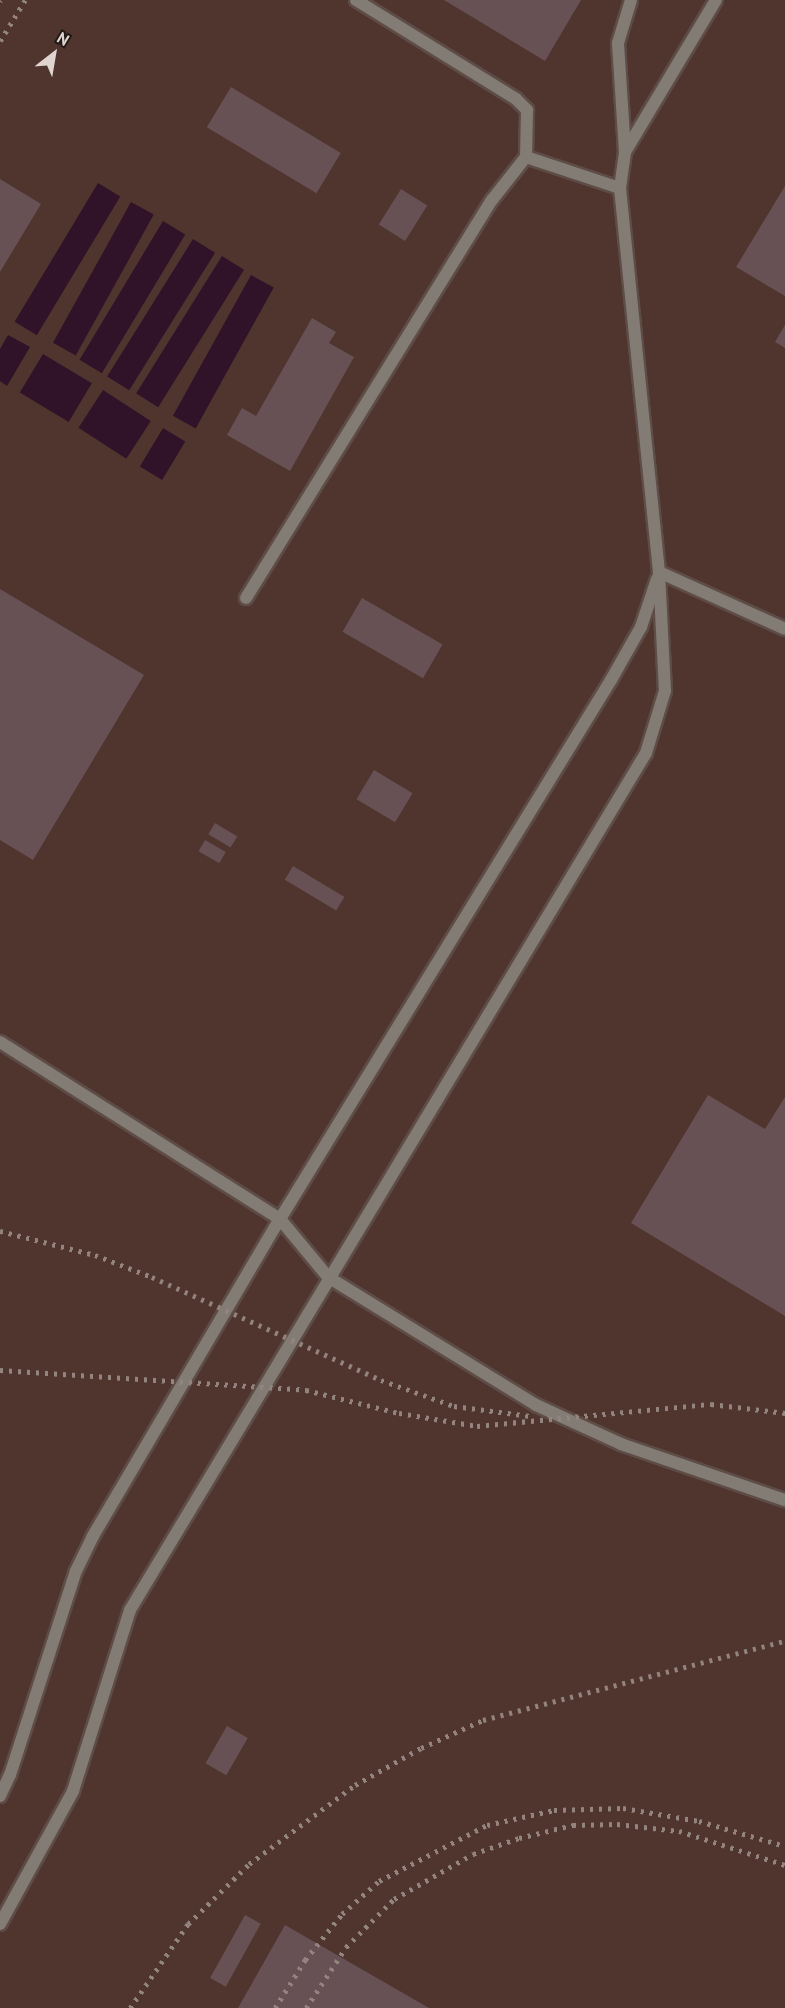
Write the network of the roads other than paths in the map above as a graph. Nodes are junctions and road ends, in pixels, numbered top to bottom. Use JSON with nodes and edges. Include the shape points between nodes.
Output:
{"nodes":[{"id":1,"x":356,"y":0,"type":"edge"},
{"id":2,"x":631,"y":0,"type":"edge"},
{"id":3,"x":716,"y":0,"type":"edge"},
{"id":4,"x":625,"y":152,"type":"junction"},
{"id":5,"x":526,"y":157,"type":"junction"},
{"id":6,"x":620,"y":188,"type":"junction"},
{"id":7,"x":659,"y":572,"type":"junction"},
{"id":8,"x":246,"y":598,"type":"dead end"},
{"id":9,"x":785,"y":629,"type":"edge"},
{"id":10,"x":0,"y":1042,"type":"edge"},
{"id":11,"x":280,"y":1219,"type":"junction"},
{"id":12,"x":328,"y":1277,"type":"junction"},
{"id":13,"x":785,"y":1500,"type":"edge"},
{"id":14,"x":0,"y":1796,"type":"edge"},
{"id":15,"x":0,"y":1924,"type":"edge"}],
"edges":[{"from":1,"to":5,"type":"lane","via":[[516,99],[527,110]]},
{"from":2,"to":4,"type":"lane","via":[[618,44]]},
{"from":3,"to":4,"type":"lane"},
{"from":4,"to":6,"type":"lane"},
{"from":5,"to":6,"type":"lane"},
{"from":5,"to":8,"type":"lane","via":[[492,200]]},
{"from":6,"to":7,"type":"lane"},
{"from":7,"to":9,"type":"lane"},
{"from":7,"to":11,"type":"lane","via":[[641,627],[611,680]]},
{"from":7,"to":12,"type":"lane","via":[[665,691],[646,753]]},
{"from":10,"to":11,"type":"lane"},
{"from":11,"to":12,"type":"lane"},
{"from":11,"to":14,"type":"lane","via":[[76,1571]]},
{"from":12,"to":13,"type":"lane","via":[[425,1340],[584,1429]]},
{"from":12,"to":15,"type":"lane","via":[[130,1610],[73,1791]]}]}
